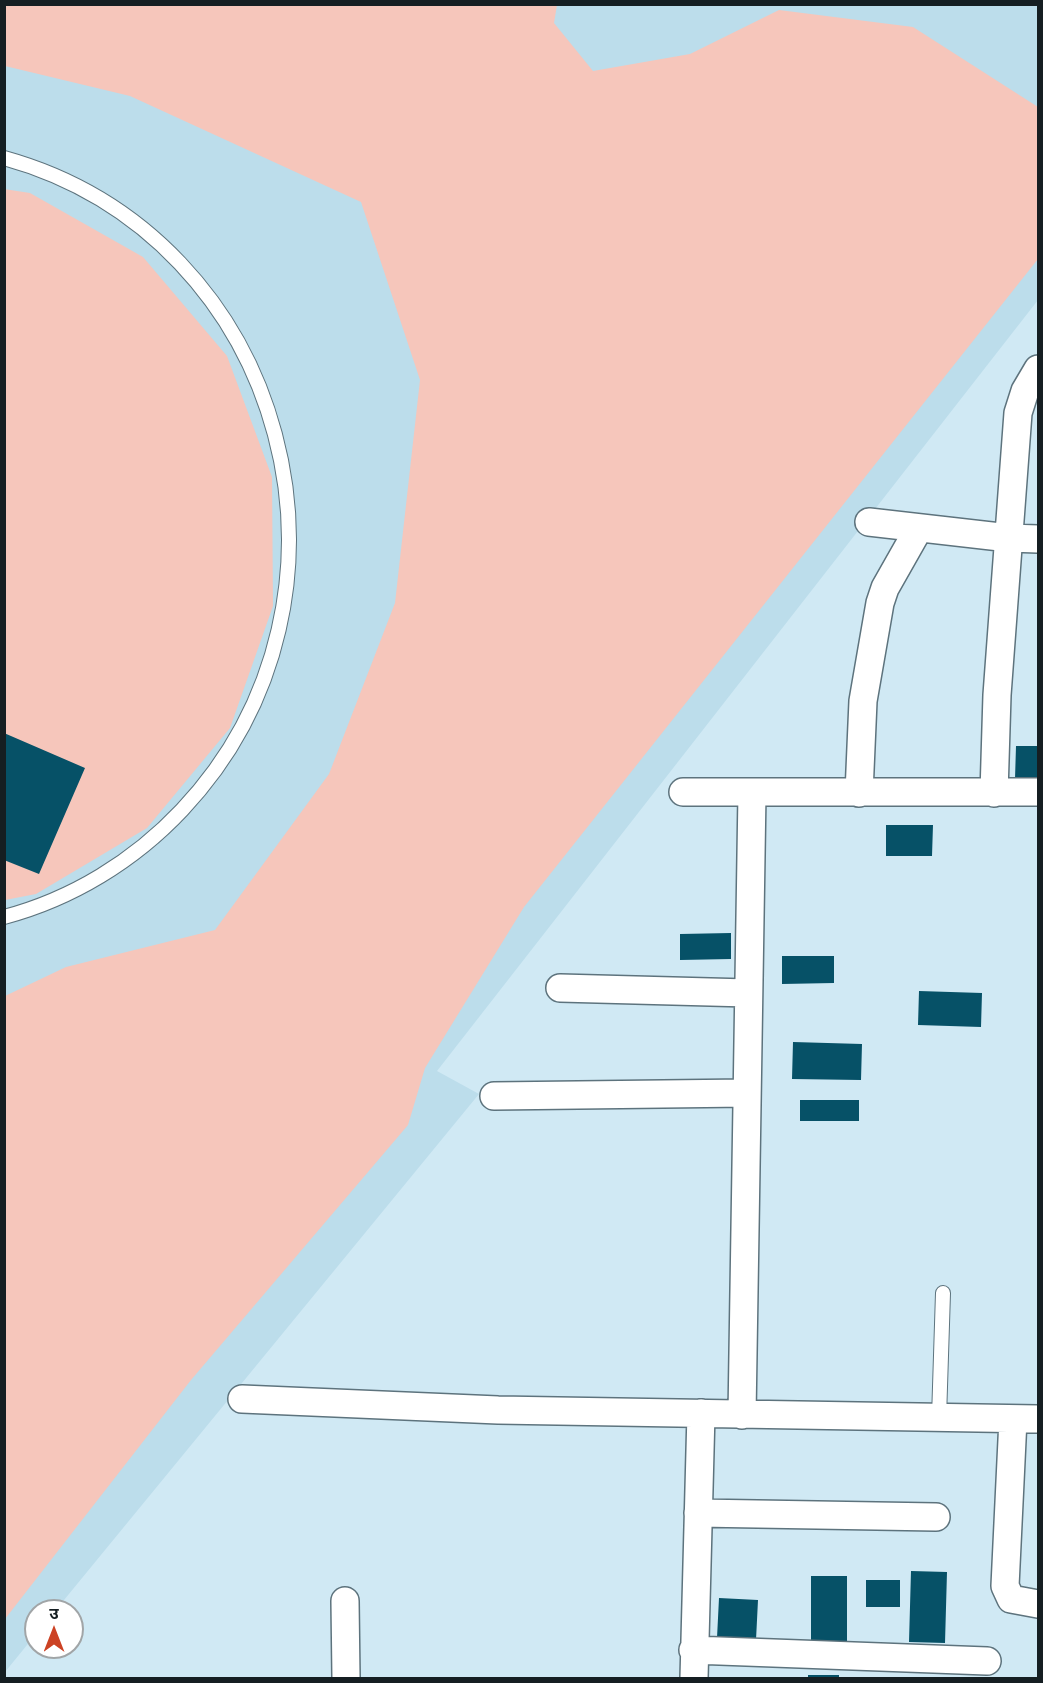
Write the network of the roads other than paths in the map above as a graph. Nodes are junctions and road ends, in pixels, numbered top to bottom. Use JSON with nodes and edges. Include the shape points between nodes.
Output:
{"nodes":[{"id":1,"x":4,"y":158,"type":"edge"},
{"id":2,"x":1038,"y":369,"type":"edge"},
{"id":3,"x":869,"y":522,"type":"dead end"},
{"id":4,"x":918,"y":528,"type":"junction"},
{"id":5,"x":1009,"y":538,"type":"junction"},
{"id":6,"x":1038,"y":539,"type":"edge"},
{"id":7,"x":683,"y":792,"type":"dead end"},
{"id":8,"x":1038,"y":792,"type":"edge"},
{"id":9,"x":752,"y":793,"type":"junction"},
{"id":10,"x":859,"y":793,"type":"junction"},
{"id":11,"x":994,"y":793,"type":"junction"},
{"id":12,"x":4,"y":917,"type":"edge"},
{"id":13,"x":560,"y":988,"type":"dead end"},
{"id":14,"x":748,"y":993,"type":"junction"},
{"id":15,"x":747,"y":1093,"type":"junction"},
{"id":16,"x":494,"y":1096,"type":"dead end"},
{"id":17,"x":943,"y":1293,"type":"dead end"},
{"id":18,"x":242,"y":1399,"type":"dead end"},
{"id":19,"x":700,"y":1413,"type":"junction"},
{"id":20,"x":742,"y":1415,"type":"junction"},
{"id":21,"x":939,"y":1418,"type":"junction"},
{"id":22,"x":1026,"y":1419,"type":"edge"},
{"id":23,"x":698,"y":1513,"type":"junction"},
{"id":24,"x":936,"y":1517,"type":"dead end"},
{"id":25,"x":345,"y":1601,"type":"dead end"},
{"id":26,"x":1038,"y":1604,"type":"edge"},
{"id":27,"x":693,"y":1650,"type":"junction"},
{"id":28,"x":987,"y":1661,"type":"dead end"},
{"id":29,"x":346,"y":1678,"type":"edge"},
{"id":30,"x":694,"y":1678,"type":"edge"}],
"edges":[{"from":1,"to":12,"type":"lane","via":[[79,187],[124,215],[166,249],[202,289],[237,342],[275,431],[287,484],[291,538],[287,593],[276,645],[258,697],[233,745],[202,789],[164,829],[122,863],[75,891]]},
{"from":2,"to":5,"type":"street","via":[[1024,391],[1018,413]]},
{"from":3,"to":4,"type":"street"},
{"from":4,"to":5,"type":"street"},
{"from":4,"to":10,"type":"street","via":[[880,603],[863,701]]},
{"from":5,"to":6,"type":"street"},
{"from":5,"to":11,"type":"street"},
{"from":7,"to":9,"type":"street"},
{"from":8,"to":11,"type":"street"},
{"from":9,"to":10,"type":"street"},
{"from":9,"to":14,"type":"street"},
{"from":10,"to":11,"type":"street"},
{"from":13,"to":14,"type":"street"},
{"from":14,"to":15,"type":"street"},
{"from":15,"to":16,"type":"street"},
{"from":15,"to":20,"type":"street"},
{"from":17,"to":21,"type":"lane"},
{"from":18,"to":19,"type":"street","via":[[498,1410]]},
{"from":19,"to":20,"type":"street"},
{"from":19,"to":23,"type":"street"},
{"from":20,"to":21,"type":"street"},
{"from":21,"to":22,"type":"street"},
{"from":22,"to":26,"type":"street","via":[[1005,1586],[1011,1599]]},
{"from":23,"to":24,"type":"street"},
{"from":23,"to":27,"type":"street"},
{"from":25,"to":29,"type":"street"},
{"from":27,"to":28,"type":"street"},
{"from":27,"to":30,"type":"street"}]}
